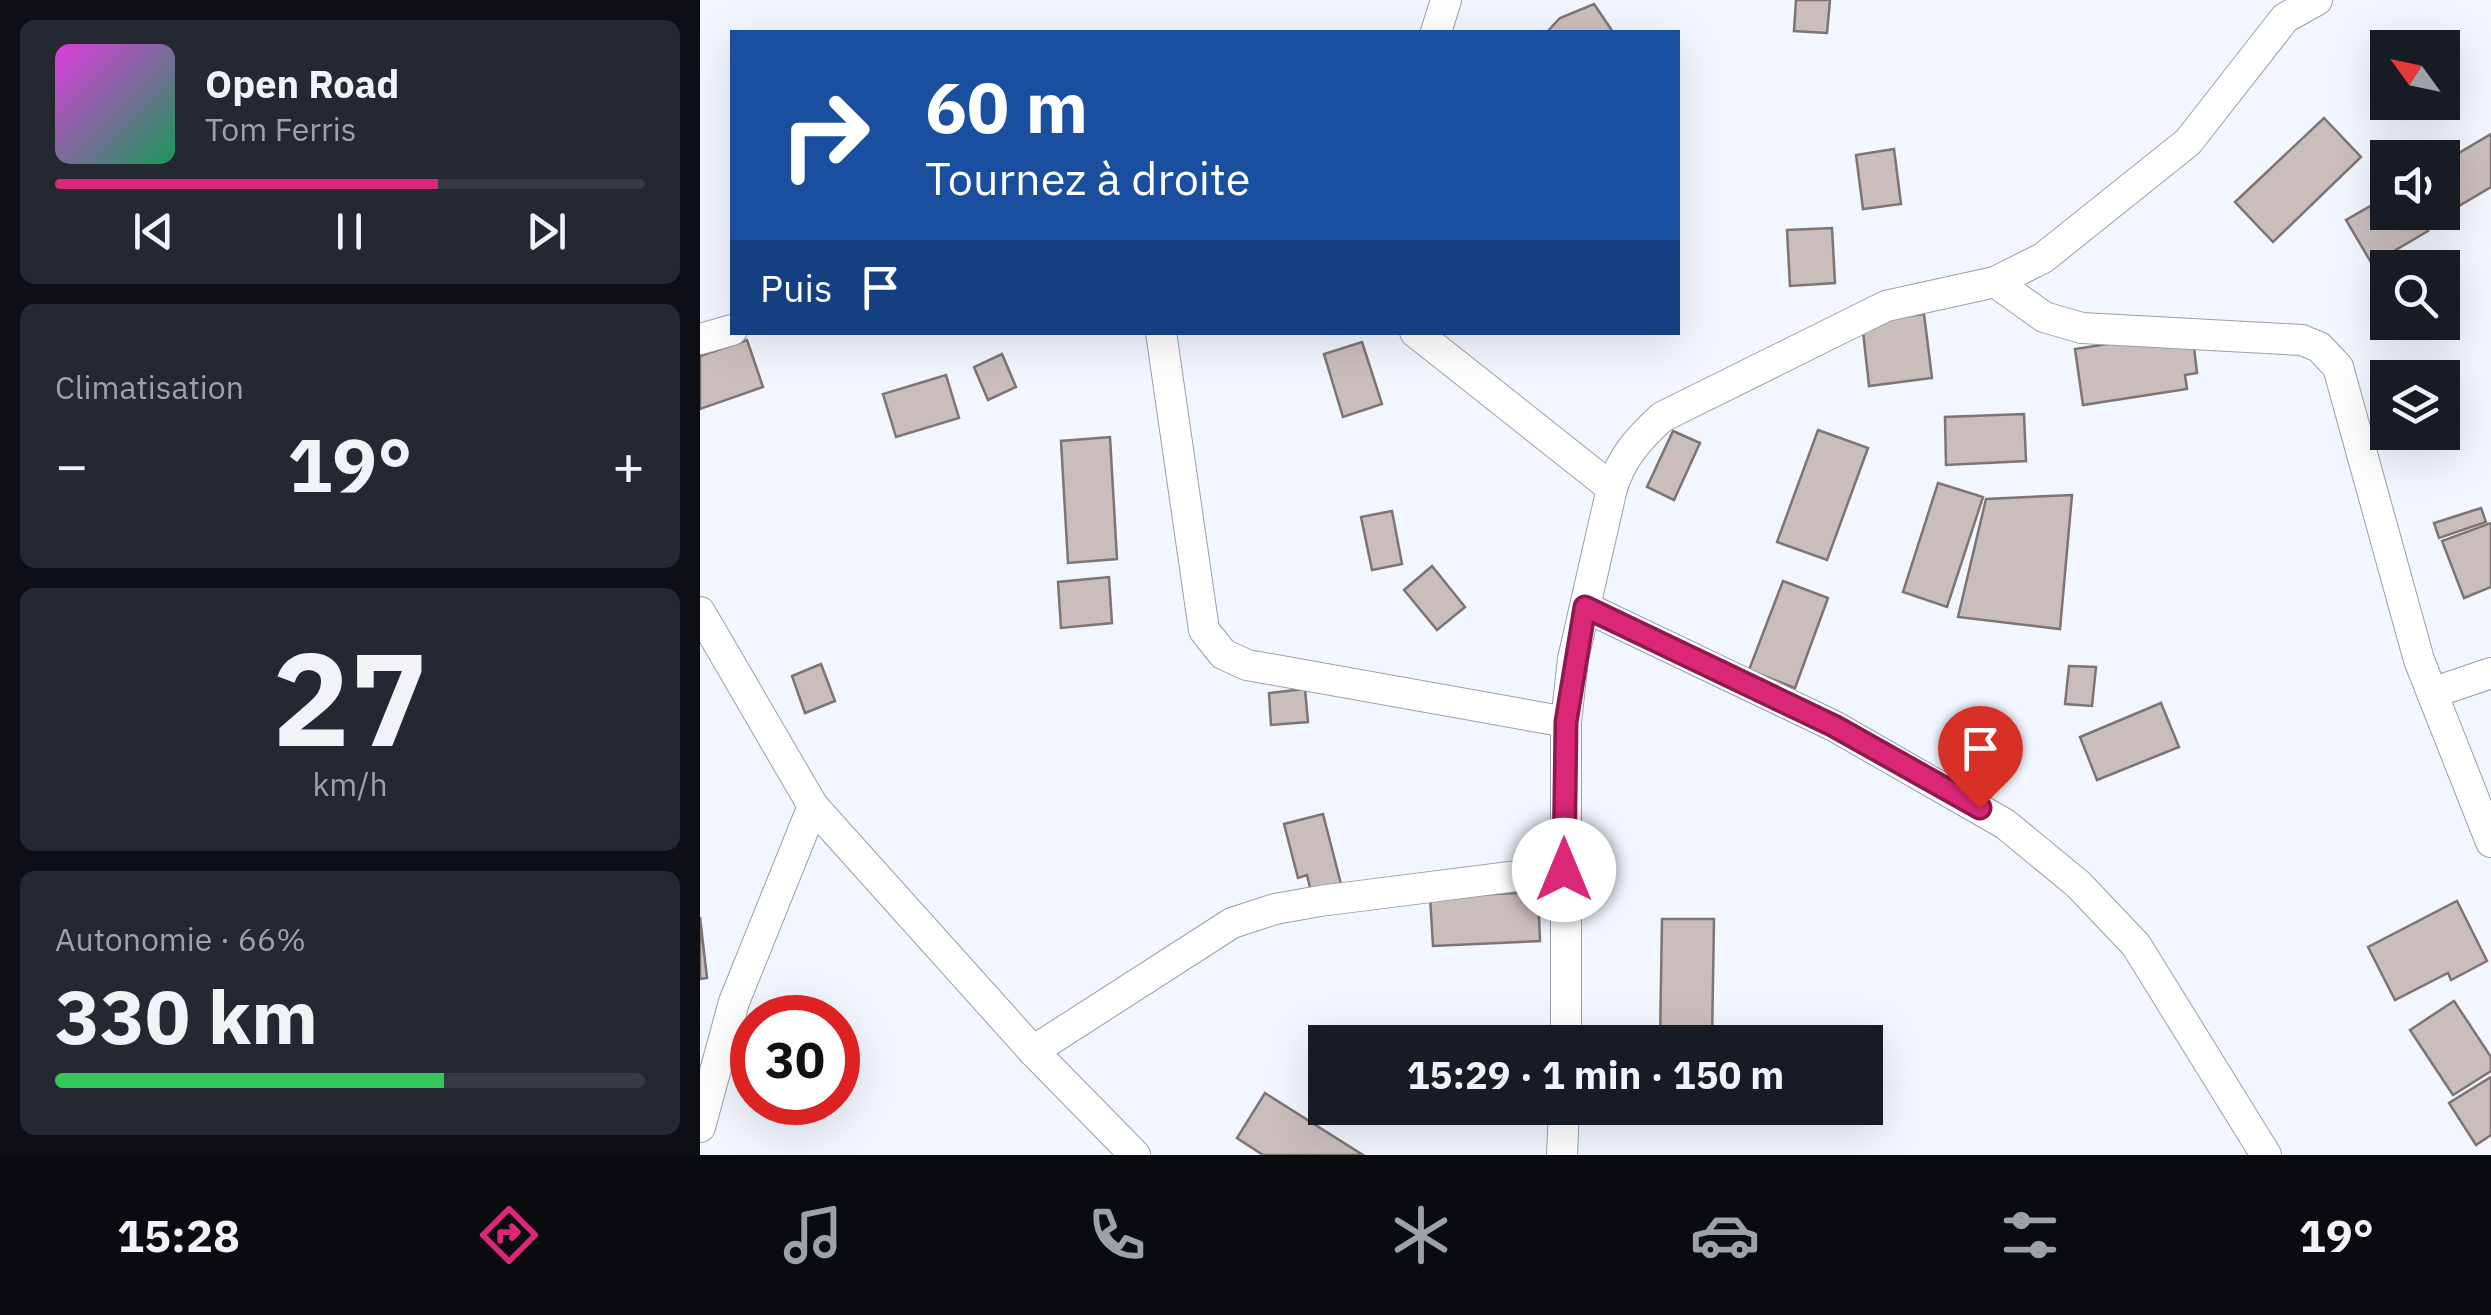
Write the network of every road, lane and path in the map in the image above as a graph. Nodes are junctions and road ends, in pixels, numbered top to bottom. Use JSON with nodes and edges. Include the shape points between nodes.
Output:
{"nodes":[{"id":1,"x":1446,"y":0,"type":"edge"},
{"id":2,"x":2317,"y":0,"type":"edge"},
{"id":3,"x":1437,"y":30,"type":"edge"},
{"id":4,"x":1995,"y":282,"type":"junction"},
{"id":5,"x":730,"y":331,"type":"edge"},
{"id":6,"x":1161,"y":335,"type":"edge"},
{"id":7,"x":1419,"y":335,"type":"edge"},
{"id":8,"x":700,"y":339,"type":"edge"},
{"id":9,"x":1612,"y":488,"type":"junction"},
{"id":10,"x":1585,"y":607,"type":"junction"},
{"id":11,"x":700,"y":612,"type":"edge"},
{"id":12,"x":2491,"y":673,"type":"edge"},
{"id":13,"x":2432,"y":693,"type":"junction"},
{"id":14,"x":1566,"y":722,"type":"junction"},
{"id":15,"x":813,"y":806,"type":"junction"},
{"id":16,"x":2491,"y":842,"type":"edge"},
{"id":17,"x":1564,"y":870,"type":"junction"},
{"id":18,"x":1566,"y":1025,"type":"edge"},
{"id":19,"x":1033,"y":1051,"type":"junction"},
{"id":20,"x":1563,"y":1125,"type":"edge"},
{"id":21,"x":700,"y":1127,"type":"edge"},
{"id":22,"x":1135,"y":1155,"type":"edge"},
{"id":23,"x":1562,"y":1155,"type":"edge"},
{"id":24,"x":2266,"y":1155,"type":"edge"}],
"edges":[{"from":1,"to":3,"type":"street"},
{"from":2,"to":4,"type":"street","via":[[2284,18],[2188,142],[2044,258]]},
{"from":4,"to":9,"type":"street","via":[[1886,306],[1662,417],[1637,440]]},
{"from":4,"to":13,"type":"street","via":[[2044,316],[2082,328],[2302,340],[2330,357],[2359,432]]},
{"from":5,"to":8,"type":"street"},
{"from":6,"to":14,"type":"street","via":[[1210,642],[1248,665]]},
{"from":7,"to":9,"type":"street"},
{"from":9,"to":10,"type":"street"},
{"from":10,"to":14,"type":"street"},
{"from":10,"to":24,"type":"street","via":[[1834,726],[2005,824],[2078,884],[2136,945]]},
{"from":11,"to":15,"type":"street"},
{"from":12,"to":13,"type":"street"},
{"from":13,"to":16,"type":"street"},
{"from":14,"to":17,"type":"street"},
{"from":15,"to":19,"type":"street"},
{"from":15,"to":21,"type":"street","via":[[734,1002]]},
{"from":17,"to":18,"type":"street"},
{"from":17,"to":19,"type":"street","via":[[1320,901],[1246,918]]},
{"from":19,"to":22,"type":"street"},
{"from":20,"to":23,"type":"street"}]}
